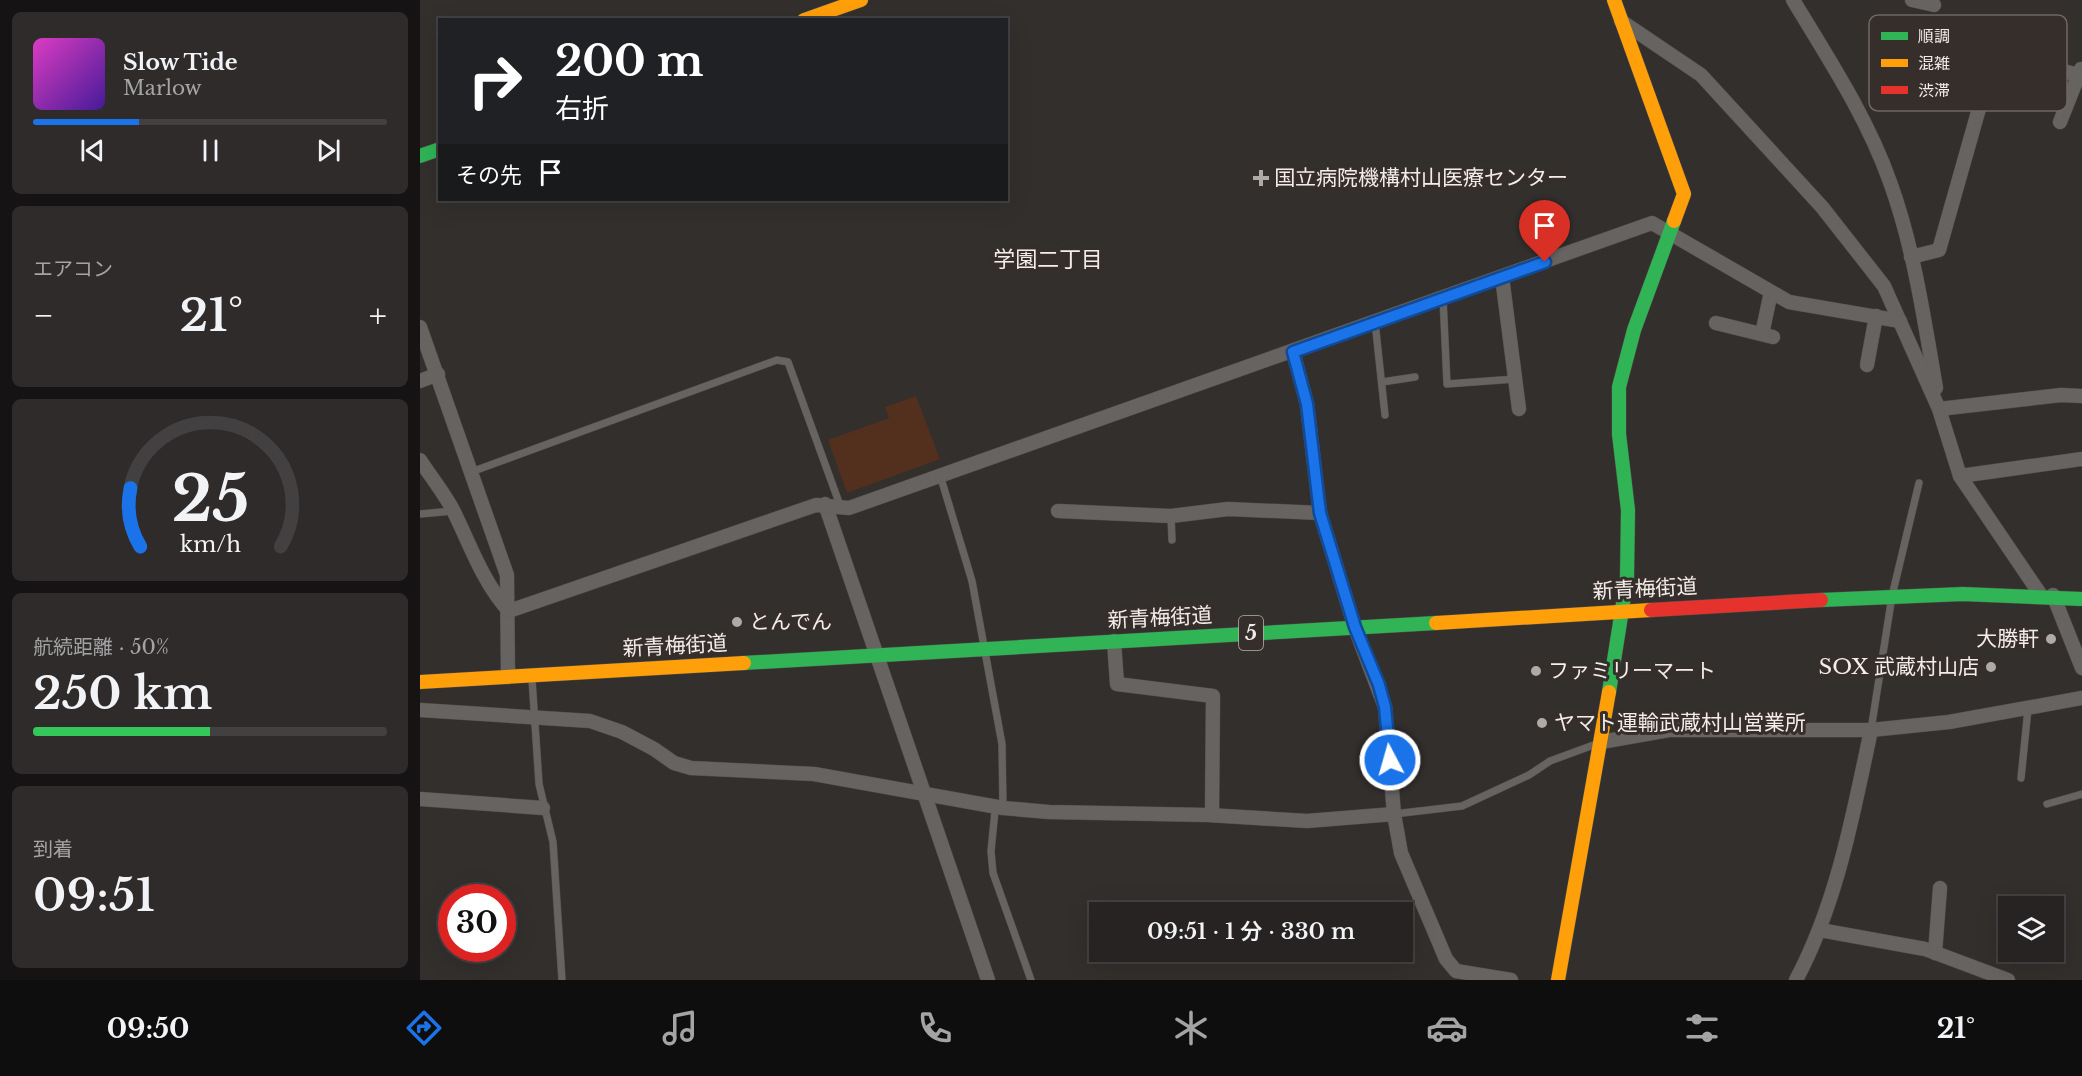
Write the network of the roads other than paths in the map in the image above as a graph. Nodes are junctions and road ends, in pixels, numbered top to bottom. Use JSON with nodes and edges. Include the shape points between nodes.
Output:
{"nodes":[{"id":1,"x":861,"y":0,"type":"edge"},
{"id":2,"x":1614,"y":0,"type":"edge"},
{"id":3,"x":1793,"y":0,"type":"edge"},
{"id":4,"x":1912,"y":0,"type":"edge"},
{"id":5,"x":1934,"y":5,"type":"dead end"},
{"id":6,"x":810,"y":18,"type":"edge"},
{"id":7,"x":1621,"y":21,"type":"junction"},
{"id":8,"x":2080,"y":71,"type":"edge"},
{"id":9,"x":2067,"y":104,"type":"edge"},
{"id":10,"x":1978,"y":111,"type":"edge"},
{"id":11,"x":2064,"y":111,"type":"edge"},
{"id":12,"x":2060,"y":122,"type":"dead end"},
{"id":13,"x":438,"y":150,"type":"edge"},
{"id":14,"x":420,"y":156,"type":"edge"},
{"id":15,"x":1670,"y":232,"type":"junction"},
{"id":16,"x":1911,"y":257,"type":"junction"},
{"id":17,"x":1502,"y":277,"type":"junction"},
{"id":18,"x":1772,"y":292,"type":"junction"},
{"id":19,"x":1443,"y":298,"type":"junction"},
{"id":20,"x":1876,"y":316,"type":"junction"},
{"id":21,"x":1900,"y":321,"type":"junction"},
{"id":22,"x":1375,"y":322,"type":"junction"},
{"id":23,"x":1716,"y":323,"type":"dead end"},
{"id":24,"x":420,"y":327,"type":"edge"},
{"id":25,"x":1293,"y":352,"type":"junction"},
{"id":26,"x":1868,"y":365,"type":"dead end"},
{"id":27,"x":438,"y":374,"type":"junction"},
{"id":28,"x":1415,"y":377,"type":"dead end"},
{"id":29,"x":1515,"y":379,"type":"junction"},
{"id":30,"x":420,"y":381,"type":"edge"},
{"id":31,"x":1382,"y":382,"type":"junction"},
{"id":32,"x":2082,"y":396,"type":"edge"},
{"id":33,"x":1519,"y":409,"type":"dead end"},
{"id":34,"x":1939,"y":409,"type":"junction"},
{"id":35,"x":1385,"y":415,"type":"dead end"},
{"id":36,"x":2082,"y":459,"type":"edge"},
{"id":37,"x":420,"y":460,"type":"edge"},
{"id":38,"x":471,"y":472,"type":"junction"},
{"id":39,"x":940,"y":476,"type":"junction"},
{"id":40,"x":1960,"y":476,"type":"junction"},
{"id":41,"x":1919,"y":483,"type":"dead end"},
{"id":42,"x":825,"y":504,"type":"junction"},
{"id":43,"x":842,"y":508,"type":"junction"},
{"id":44,"x":453,"y":511,"type":"junction"},
{"id":45,"x":1059,"y":511,"type":"dead end"},
{"id":46,"x":1320,"y":513,"type":"junction"},
{"id":47,"x":420,"y":514,"type":"edge"},
{"id":48,"x":1171,"y":516,"type":"junction"},
{"id":49,"x":1172,"y":540,"type":"dead end"},
{"id":50,"x":2047,"y":595,"type":"junction"},
{"id":51,"x":1892,"y":596,"type":"junction"},
{"id":52,"x":2082,"y":599,"type":"edge"},
{"id":53,"x":509,"y":611,"type":"junction"},
{"id":54,"x":1622,"y":612,"type":"junction"},
{"id":55,"x":1355,"y":627,"type":"junction"},
{"id":56,"x":1114,"y":641,"type":"junction"},
{"id":57,"x":983,"y":649,"type":"junction"},
{"id":58,"x":876,"y":656,"type":"junction"},
{"id":59,"x":2082,"y":668,"type":"edge"},
{"id":60,"x":532,"y":676,"type":"junction"},
{"id":61,"x":508,"y":677,"type":"junction"},
{"id":62,"x":420,"y":682,"type":"edge"},
{"id":63,"x":2082,"y":698,"type":"edge"},
{"id":64,"x":420,"y":710,"type":"edge"},
{"id":65,"x":2028,"y":710,"type":"junction"},
{"id":66,"x":536,"y":715,"type":"junction"},
{"id":67,"x":1871,"y":730,"type":"junction"},
{"id":68,"x":1601,"y":742,"type":"junction"},
{"id":69,"x":2021,"y":778,"type":"dead end"},
{"id":70,"x":924,"y":794,"type":"junction"},
{"id":71,"x":2082,"y":794,"type":"edge"},
{"id":72,"x":420,"y":799,"type":"edge"},
{"id":73,"x":2047,"y":804,"type":"dead end"},
{"id":74,"x":543,"y":808,"type":"junction"},
{"id":75,"x":1003,"y":808,"type":"junction"},
{"id":76,"x":1394,"y":814,"type":"junction"},
{"id":77,"x":1212,"y":815,"type":"junction"},
{"id":78,"x":1940,"y":888,"type":"dead end"},
{"id":79,"x":1820,"y":930,"type":"junction"},
{"id":80,"x":1935,"y":953,"type":"junction"},
{"id":81,"x":562,"y":980,"type":"edge"},
{"id":82,"x":988,"y":980,"type":"edge"},
{"id":83,"x":1031,"y":980,"type":"edge"},
{"id":84,"x":1511,"y":980,"type":"edge"},
{"id":85,"x":1558,"y":980,"type":"edge"},
{"id":86,"x":1796,"y":980,"type":"edge"},
{"id":87,"x":2008,"y":980,"type":"edge"}],
"edges":[{"from":1,"to":6,"type":"main road"},
{"from":2,"to":7,"type":"main road"},
{"from":3,"to":16,"type":"street","via":[[1867,128],[1890,180]]},
{"from":4,"to":5,"type":"street"},
{"from":7,"to":15,"type":"main road","via":[[1684,194]]},
{"from":7,"to":21,"type":"street","via":[[1701,75],[1752,128],[1822,207],[1884,286]]},
{"from":8,"to":9,"type":"street"},
{"from":10,"to":16,"type":"street","via":[[1939,250]]},
{"from":11,"to":12,"type":"street"},
{"from":13,"to":14,"type":"main road"},
{"from":15,"to":17,"type":"street","via":[[1652,223]]},
{"from":15,"to":18,"type":"street"},
{"from":15,"to":54,"type":"main road","via":[[1634,330],[1619,387],[1619,434],[1628,510]]},
{"from":16,"to":34,"type":"street"},
{"from":17,"to":19,"type":"street"},
{"from":17,"to":29,"type":"street"},
{"from":18,"to":20,"type":"street","via":[[1789,302]]},
{"from":18,"to":23,"type":"street","via":[[1768,336]]},
{"from":19,"to":22,"type":"street"},
{"from":19,"to":29,"type":"lane","via":[[1447,384]]},
{"from":20,"to":21,"type":"street"},
{"from":20,"to":26,"type":"street"},
{"from":21,"to":34,"type":"street"},
{"from":22,"to":25,"type":"street"},
{"from":22,"to":31,"type":"lane"},
{"from":24,"to":27,"type":"street"},
{"from":25,"to":39,"type":"street"},
{"from":25,"to":46,"type":"street","via":[[1307,404]]},
{"from":27,"to":30,"type":"street"},
{"from":27,"to":38,"type":"street"},
{"from":28,"to":31,"type":"lane"},
{"from":29,"to":33,"type":"street"},
{"from":31,"to":35,"type":"lane"},
{"from":32,"to":34,"type":"street","via":[[2061,394]]},
{"from":34,"to":40,"type":"street"},
{"from":36,"to":40,"type":"street"},
{"from":37,"to":44,"type":"street"},
{"from":38,"to":43,"type":"lane","via":[[777,360],[788,362]]},
{"from":38,"to":53,"type":"street","via":[[507,575]]},
{"from":39,"to":43,"type":"street"},
{"from":39,"to":57,"type":"lane","via":[[972,582]]},
{"from":40,"to":50,"type":"street"},
{"from":41,"to":51,"type":"lane"},
{"from":42,"to":43,"type":"street"},
{"from":42,"to":53,"type":"street"},
{"from":42,"to":58,"type":"street"},
{"from":44,"to":47,"type":"lane"},
{"from":44,"to":53,"type":"street","via":[[482,570]]},
{"from":45,"to":48,"type":"street"},
{"from":46,"to":48,"type":"street","via":[[1228,509]]},
{"from":46,"to":55,"type":"street"},
{"from":48,"to":49,"type":"lane"},
{"from":50,"to":51,"type":"main road","name":"新青梅街道","number":"5"},
{"from":50,"to":52,"type":"main road","name":"新青梅街道","number":"5"},
{"from":50,"to":59,"type":"street"},
{"from":51,"to":54,"type":"main road","name":"新青梅街道","number":"5"},
{"from":51,"to":67,"type":"lane"},
{"from":53,"to":61,"type":"street"},
{"from":54,"to":55,"type":"main road","name":"新青梅街道","number":"5"},
{"from":54,"to":68,"type":"main road"},
{"from":55,"to":56,"type":"main road","name":"新青梅街道","number":"5"},
{"from":55,"to":76,"type":"street","via":[[1385,707]]},
{"from":56,"to":57,"type":"main road","name":"新青梅街道","number":"5"},
{"from":56,"to":77,"type":"street","via":[[1117,684],[1213,696]]},
{"from":57,"to":58,"type":"main road","name":"新青梅街道","number":"5"},
{"from":57,"to":75,"type":"lane","via":[[1002,744]]},
{"from":58,"to":60,"type":"main road","name":"新青梅街道","number":"5"},
{"from":58,"to":70,"type":"street"},
{"from":60,"to":61,"type":"main road","name":"新青梅街道","number":"5"},
{"from":60,"to":66,"type":"lane"},
{"from":61,"to":62,"type":"main road","name":"新青梅街道","number":"5"},
{"from":63,"to":65,"type":"street"},
{"from":64,"to":66,"type":"street"},
{"from":65,"to":67,"type":"street"},
{"from":65,"to":69,"type":"lane"},
{"from":66,"to":70,"type":"street","via":[[590,720],[691,768],[814,774]]},
{"from":66,"to":74,"type":"lane"},
{"from":67,"to":68,"type":"street","via":[[1670,730]]},
{"from":67,"to":79,"type":"street","via":[[1853,818]]},
{"from":68,"to":76,"type":"lane","via":[[1550,761],[1462,806]]},
{"from":68,"to":85,"type":"main road"},
{"from":70,"to":75,"type":"street"},
{"from":70,"to":82,"type":"street"},
{"from":71,"to":73,"type":"lane"},
{"from":72,"to":74,"type":"street"},
{"from":74,"to":81,"type":"lane","via":[[553,842]]},
{"from":75,"to":77,"type":"street"},
{"from":75,"to":83,"type":"lane","via":[[995,811],[993,873]]},
{"from":76,"to":77,"type":"street","via":[[1307,821]]},
{"from":76,"to":84,"type":"street","via":[[1401,853],[1446,960],[1456,971]]},
{"from":78,"to":80,"type":"street"},
{"from":79,"to":80,"type":"street"},
{"from":79,"to":86,"type":"street"},
{"from":80,"to":87,"type":"street"}]}
